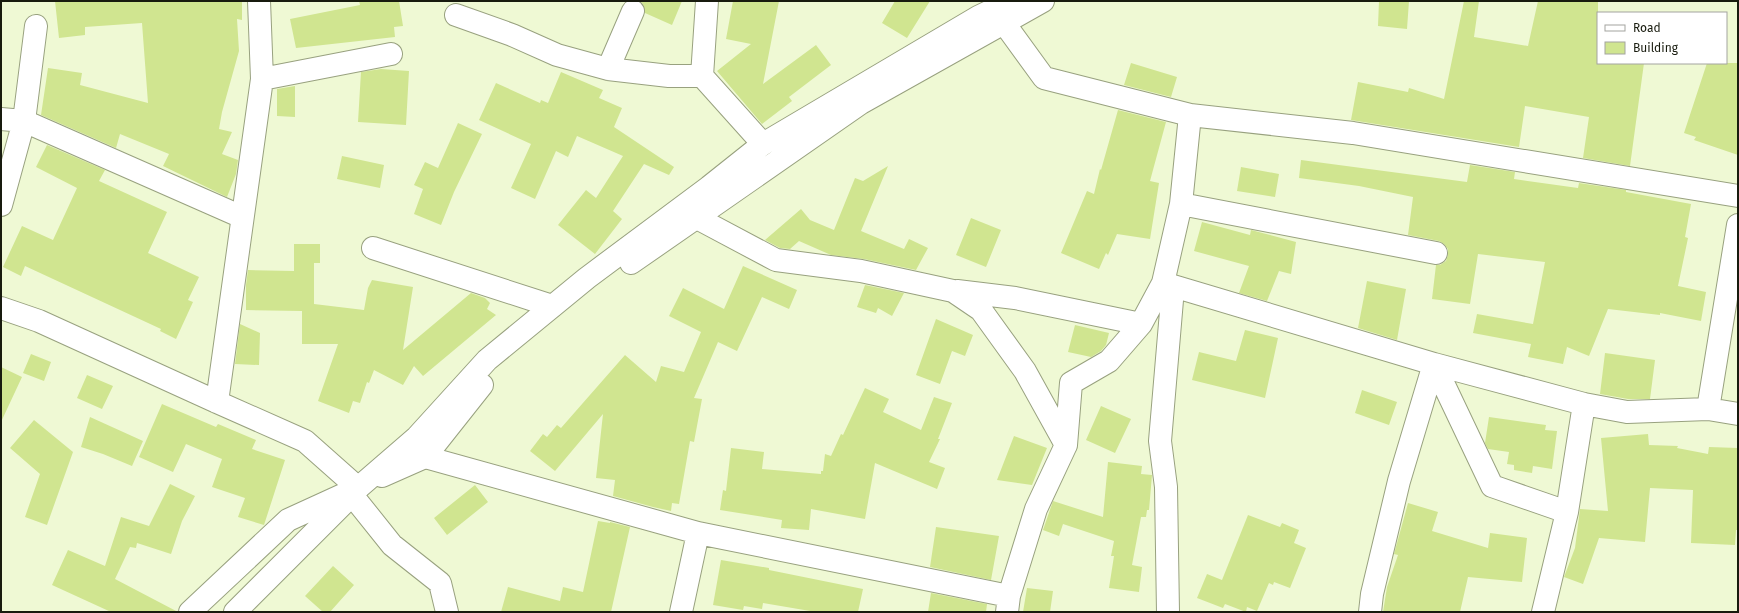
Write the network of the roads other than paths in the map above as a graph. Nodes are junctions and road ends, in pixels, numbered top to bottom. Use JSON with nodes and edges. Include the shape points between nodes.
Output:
{"nodes":[{"id":1,"x":259,"y":1,"type":"edge"},
{"id":2,"x":707,"y":1,"type":"edge"},
{"id":3,"x":1011,"y":1,"type":"edge"},
{"id":4,"x":1043,"y":1,"type":"edge"},
{"id":5,"x":633,"y":11,"type":"dead end"},
{"id":6,"x":456,"y":15,"type":"dead end"},
{"id":7,"x":1004,"y":24,"type":"junction"},
{"id":8,"x":36,"y":26,"type":"dead end"},
{"id":9,"x":391,"y":54,"type":"dead end"},
{"id":10,"x":608,"y":69,"type":"junction"},
{"id":11,"x":702,"y":76,"type":"junction"},
{"id":12,"x":262,"y":79,"type":"junction"},
{"id":13,"x":1190,"y":114,"type":"junction"},
{"id":14,"x":1,"y":119,"type":"edge"},
{"id":15,"x":24,"y":121,"type":"junction"},
{"id":16,"x":763,"y":144,"type":"junction"},
{"id":17,"x":1738,"y":196,"type":"edge"},
{"id":18,"x":1181,"y":204,"type":"junction"},
{"id":19,"x":1,"y":205,"type":"edge"},
{"id":20,"x":242,"y":217,"type":"junction"},
{"id":21,"x":697,"y":218,"type":"junction"},
{"id":22,"x":1738,"y":225,"type":"edge"},
{"id":23,"x":373,"y":248,"type":"dead end"},
{"id":24,"x":1436,"y":253,"type":"dead end"},
{"id":25,"x":1163,"y":282,"type":"junction"},
{"id":26,"x":953,"y":291,"type":"junction"},
{"id":27,"x":552,"y":306,"type":"junction"},
{"id":28,"x":1,"y":308,"type":"edge"},
{"id":29,"x":1141,"y":324,"type":"junction"},
{"id":30,"x":1434,"y":364,"type":"junction"},
{"id":31,"x":217,"y":402,"type":"junction"},
{"id":32,"x":1584,"y":404,"type":"junction"},
{"id":33,"x":1708,"y":409,"type":"junction"},
{"id":34,"x":1738,"y":414,"type":"edge"},
{"id":35,"x":1066,"y":445,"type":"junction"},
{"id":36,"x":425,"y":457,"type":"junction"},
{"id":37,"x":355,"y":492,"type":"junction"},
{"id":38,"x":1567,"y":512,"type":"junction"},
{"id":39,"x":698,"y":533,"type":"junction"},
{"id":40,"x":1008,"y":604,"type":"edge"},
{"id":41,"x":190,"y":612,"type":"edge"},
{"id":42,"x":235,"y":612,"type":"edge"},
{"id":43,"x":447,"y":612,"type":"edge"},
{"id":44,"x":681,"y":612,"type":"edge"},
{"id":45,"x":1168,"y":612,"type":"edge"},
{"id":46,"x":1370,"y":612,"type":"edge"},
{"id":47,"x":1543,"y":612,"type":"edge"}],
"edges":[{"from":1,"to":12,"type":"street"},
{"from":2,"to":11,"type":"street"},
{"from":3,"to":16,"type":"street","via":[[971,21]]},
{"from":4,"to":7,"type":"street"},
{"from":5,"to":10,"type":"street"},
{"from":6,"to":10,"type":"street","via":[[512,35],[557,55]]},
{"from":7,"to":13,"type":"street","via":[[1044,78]]},
{"from":7,"to":21,"type":"street","via":[[861,103]]},
{"from":8,"to":15,"type":"street"},
{"from":9,"to":12,"type":"street"},
{"from":10,"to":11,"type":"street","via":[[668,76]]},
{"from":11,"to":16,"type":"street"},
{"from":12,"to":20,"type":"street"},
{"from":13,"to":17,"type":"street","via":[[1353,133]]},
{"from":13,"to":18,"type":"street"},
{"from":14,"to":15,"type":"street"},
{"from":15,"to":19,"type":"street"},
{"from":15,"to":20,"type":"street"},
{"from":16,"to":27,"type":"street"},
{"from":18,"to":24,"type":"street"},
{"from":18,"to":25,"type":"street"},
{"from":20,"to":31,"type":"street"},
{"from":21,"to":26,"type":"street","via":[[776,260],[861,271]]},
{"from":21,"to":36,"type":"street","via":[[595,287],[492,372]]},
{"from":22,"to":33,"type":"street"},
{"from":23,"to":27,"type":"street"},
{"from":25,"to":29,"type":"street"},
{"from":25,"to":30,"type":"street"},
{"from":25,"to":45,"type":"street","via":[[1172,300],[1160,441],[1166,487]]},
{"from":26,"to":29,"type":"street","via":[[1015,298]]},
{"from":26,"to":35,"type":"street","via":[[981,310],[1021,364]]},
{"from":27,"to":37,"type":"street","via":[[487,360],[417,437]]},
{"from":28,"to":31,"type":"street","via":[[39,321]]},
{"from":29,"to":35,"type":"street","via":[[1109,361],[1071,383]]},
{"from":30,"to":32,"type":"street"},
{"from":30,"to":38,"type":"street","via":[[1492,486]]},
{"from":30,"to":46,"type":"street","via":[[1399,481]]},
{"from":31,"to":37,"type":"street","via":[[305,441]]},
{"from":32,"to":33,"type":"street","via":[[1627,412]]},
{"from":32,"to":38,"type":"street"},
{"from":33,"to":34,"type":"street"},
{"from":35,"to":40,"type":"street","via":[[1036,509]]},
{"from":36,"to":37,"type":"street","via":[[369,482]]},
{"from":36,"to":39,"type":"street"},
{"from":37,"to":41,"type":"street","via":[[288,520]]},
{"from":37,"to":42,"type":"street"},
{"from":37,"to":43,"type":"street","via":[[392,545],[440,583]]},
{"from":38,"to":47,"type":"street"},
{"from":39,"to":40,"type":"street"},
{"from":39,"to":44,"type":"street"}]}
